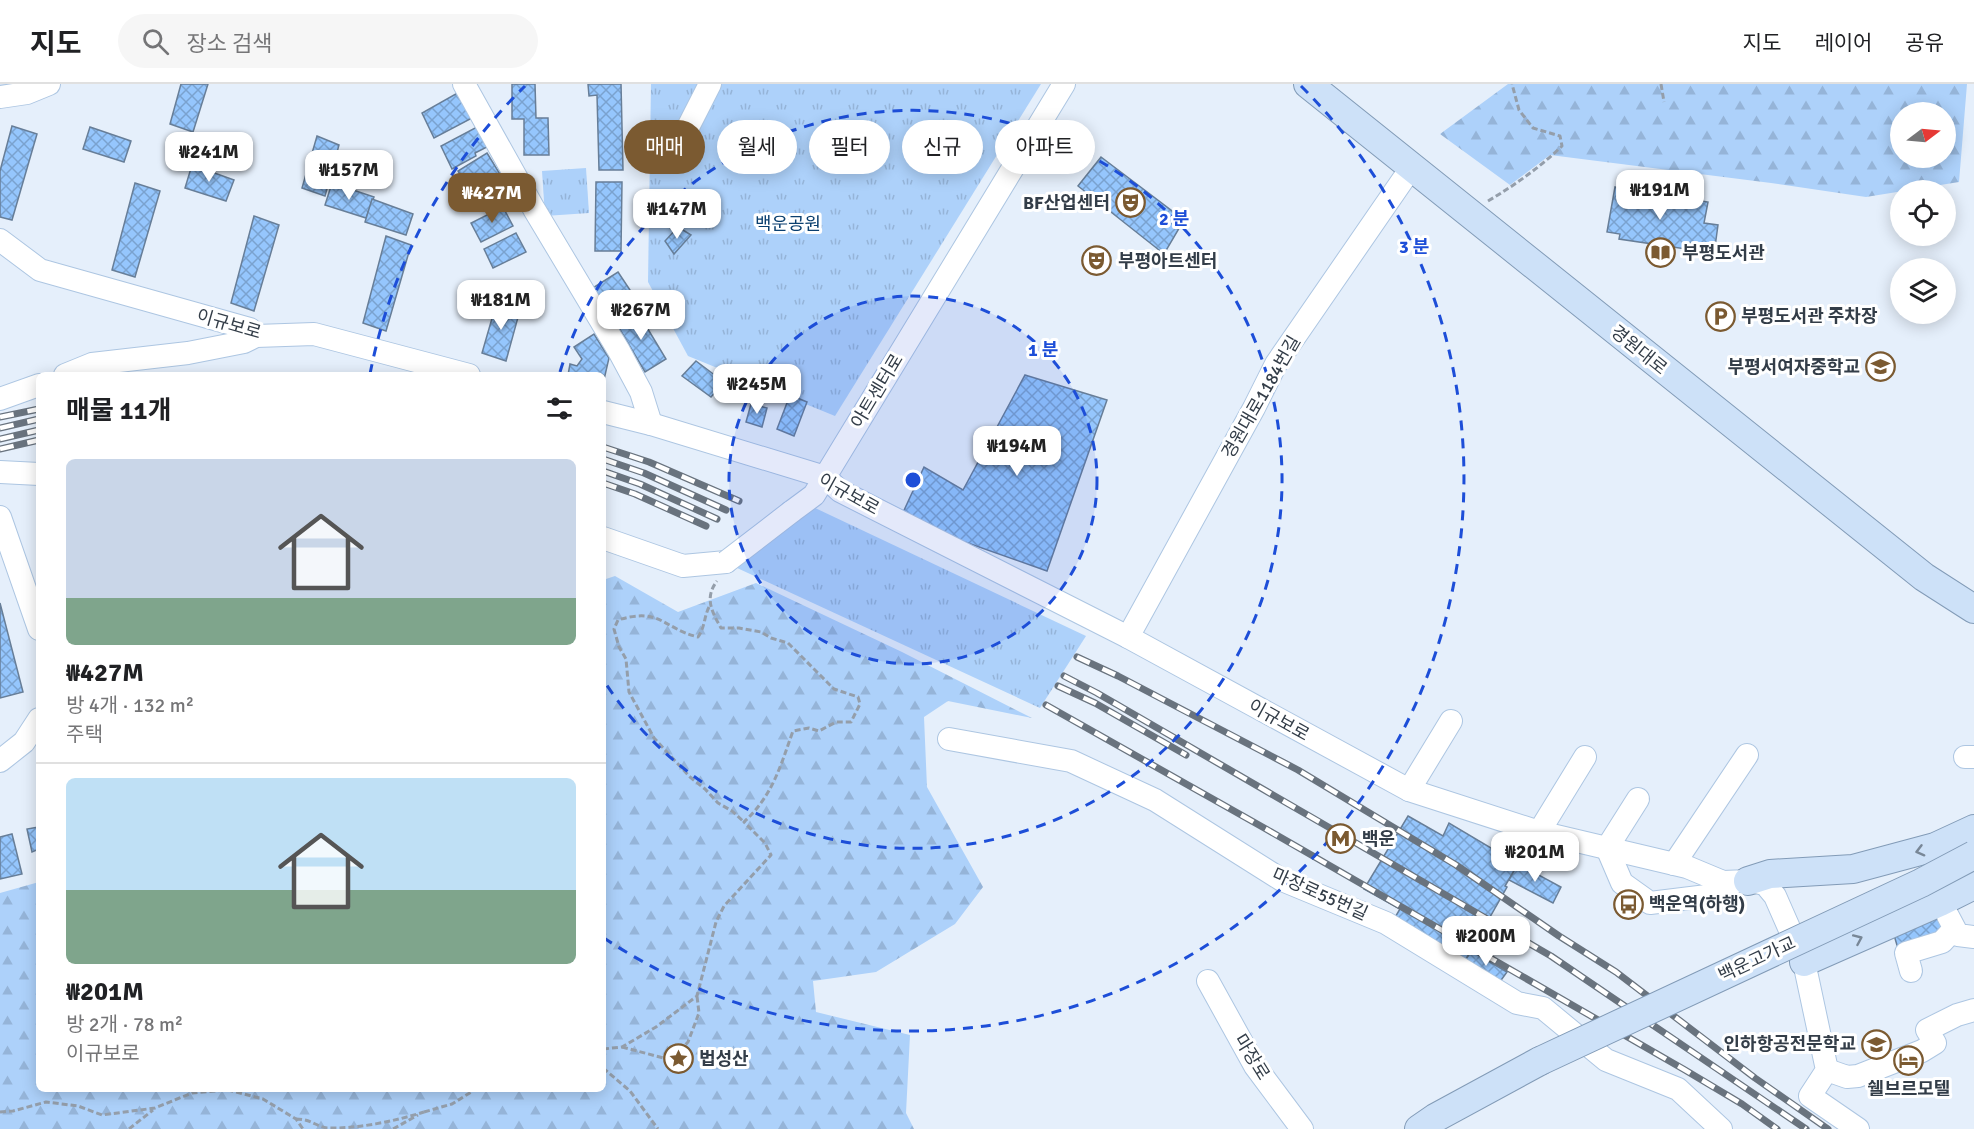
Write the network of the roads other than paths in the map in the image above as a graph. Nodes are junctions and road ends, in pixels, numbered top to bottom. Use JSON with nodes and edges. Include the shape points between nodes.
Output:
{"nodes":[{"id":1,"x":49,"y":84,"type":"edge"},
{"id":2,"x":464,"y":84,"type":"edge"},
{"id":3,"x":710,"y":84,"type":"edge"},
{"id":4,"x":1064,"y":84,"type":"edge"},
{"id":5,"x":1308,"y":84,"type":"edge"},
{"id":6,"x":0,"y":97,"type":"edge"},
{"id":7,"x":692,"y":120,"type":"edge"},
{"id":8,"x":1411,"y":168,"type":"junction"},
{"id":9,"x":0,"y":240,"type":"edge"},
{"id":10,"x":256,"y":336,"type":"junction"},
{"id":11,"x":72,"y":372,"type":"edge"},
{"id":12,"x":458,"y":372,"type":"edge"},
{"id":13,"x":36,"y":386,"type":"edge"},
{"id":14,"x":0,"y":399,"type":"edge"},
{"id":15,"x":606,"y":413,"type":"edge"},
{"id":16,"x":651,"y":424,"type":"junction"},
{"id":17,"x":0,"y":472,"type":"edge"},
{"id":18,"x":36,"y":474,"type":"edge"},
{"id":19,"x":825,"y":477,"type":"junction"},
{"id":20,"x":0,"y":517,"type":"edge"},
{"id":21,"x":606,"y":539,"type":"edge"},
{"id":22,"x":1974,"y":609,"type":"edge"},
{"id":23,"x":36,"y":620,"type":"edge"},
{"id":24,"x":1128,"y":637,"type":"junction"},
{"id":25,"x":1451,"y":721,"type":"dead end"},
{"id":26,"x":36,"y":724,"type":"edge"},
{"id":27,"x":950,"y":739,"type":"dead end"},
{"id":28,"x":1747,"y":755,"type":"dead end"},
{"id":29,"x":1585,"y":756,"type":"dead end"},
{"id":30,"x":0,"y":761,"type":"edge"},
{"id":31,"x":1409,"y":790,"type":"junction"},
{"id":32,"x":1638,"y":799,"type":"dead end"},
{"id":33,"x":1974,"y":829,"type":"edge"},
{"id":34,"x":1539,"y":832,"type":"junction"},
{"id":35,"x":1607,"y":848,"type":"junction"},
{"id":36,"x":1974,"y":855,"type":"edge"},
{"id":37,"x":1674,"y":864,"type":"junction"},
{"id":38,"x":1735,"y":881,"type":"junction"},
{"id":39,"x":1974,"y":885,"type":"edge"},
{"id":40,"x":1940,"y":902,"type":"junction"},
{"id":41,"x":1964,"y":933,"type":"edge"},
{"id":42,"x":1804,"y":962,"type":"junction"},
{"id":43,"x":1911,"y":971,"type":"dead end"},
{"id":44,"x":1208,"y":981,"type":"dead end"},
{"id":45,"x":1974,"y":1011,"type":"edge"},
{"id":46,"x":1827,"y":1070,"type":"junction"},
{"id":47,"x":1302,"y":1129,"type":"edge"},
{"id":48,"x":1419,"y":1129,"type":"edge"},
{"id":49,"x":1721,"y":1129,"type":"edge"},
{"id":50,"x":1858,"y":1129,"type":"edge"}],
"edges":[{"from":1,"to":6,"type":"street","via":[[27,93]]},
{"from":2,"to":16,"type":"street","via":[[619,351],[641,392]]},
{"from":3,"to":7,"type":"street"},
{"from":4,"to":19,"type":"street","name":"아트센터로"},
{"from":5,"to":8,"type":"main road","name":"경원대로"},
{"from":8,"to":22,"type":"main road","name":"경원대로","via":[[1924,577]]},
{"from":8,"to":24,"type":"street","name":"경원대로1184번길","via":[[1276,364]]},
{"from":9,"to":10,"type":"street","name":"이규보로","via":[[40,270],[250,330]]},
{"from":10,"to":11,"type":"street","via":[[188,353],[92,364]]},
{"from":10,"to":12,"type":"street","name":"이규보로","via":[[314,334]]},
{"from":13,"to":14,"type":"street"},
{"from":15,"to":16,"type":"street","name":"이규보로"},
{"from":16,"to":19,"type":"street","name":"이규보로"},
{"from":17,"to":18,"type":"street"},
{"from":19,"to":21,"type":"street","name":"아트센터로","bridge":true,"via":[[814,495],[722,571],[683,566]]},
{"from":19,"to":24,"type":"street","name":"이규보로","via":[[840,491]]},
{"from":20,"to":23,"type":"street"},
{"from":24,"to":31,"type":"street","name":"이규보로"},
{"from":25,"to":31,"type":"street"},
{"from":26,"to":30,"type":"street","via":[[24,742]]},
{"from":27,"to":49,"type":"street","name":"마장로55번길","via":[[1071,761],[1155,800],[1282,880],[1386,923],[1516,1003],[1543,1008],[1606,1060],[1678,1089]]},
{"from":28,"to":37,"type":"street"},
{"from":29,"to":34,"type":"street"},
{"from":31,"to":34,"type":"street","name":"이규보로"},
{"from":32,"to":35,"type":"street"},
{"from":33,"to":38,"type":"main road","one_way":true,"via":[[1935,847],[1853,869],[1770,873]]},
{"from":34,"to":35,"type":"street","name":"이규보로"},
{"from":35,"to":37,"type":"street","name":"이규보로"},
{"from":35,"to":38,"type":"street","via":[[1622,883],[1650,903],[1707,896]]},
{"from":36,"to":48,"type":"main road","name":"백운고가교","bridge":true,"via":[[1540,1061]]},
{"from":37,"to":38,"type":"street","name":"이규보로"},
{"from":38,"to":42,"type":"street","name":"이규보로","via":[[1765,884],[1775,896]]},
{"from":39,"to":40,"type":"main road"},
{"from":40,"to":41,"type":"street"},
{"from":42,"to":40,"type":"main road","one_way":true},
{"from":41,"to":43,"type":"street","via":[[1906,953]]},
{"from":42,"to":46,"type":"street","name":"이규보로"},
{"from":44,"to":47,"type":"street","name":"마장로","via":[[1255,1066]]},
{"from":45,"to":46,"type":"street","via":[[1927,1030],[1935,1043],[1922,1051],[1858,1076],[1847,1077]]},
{"from":46,"to":50,"type":"street","via":[[1810,1096]]}]}
